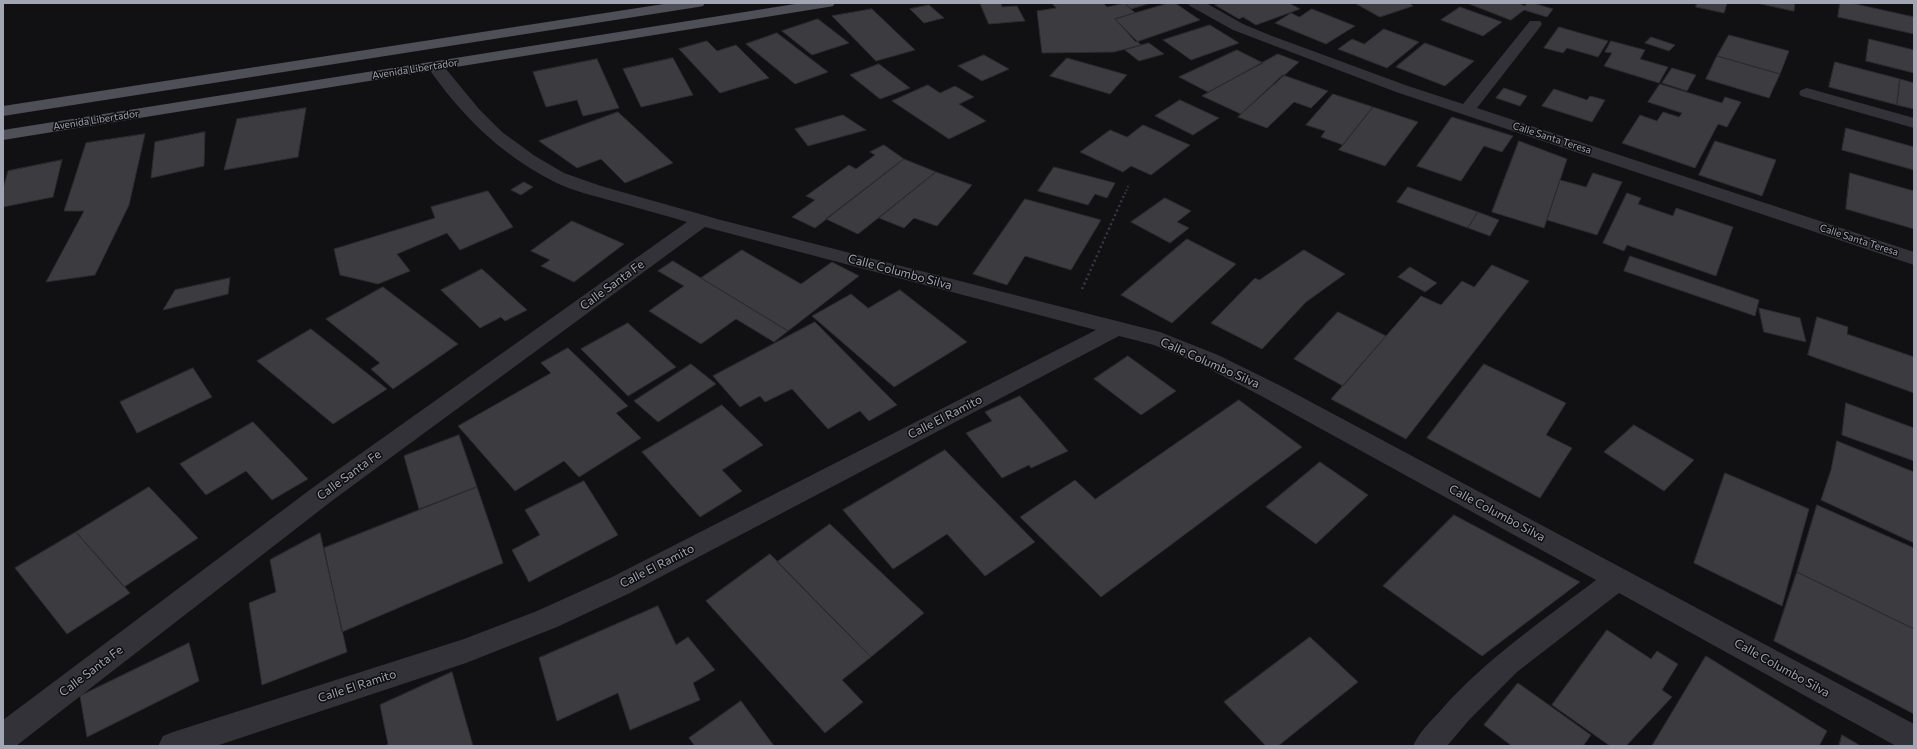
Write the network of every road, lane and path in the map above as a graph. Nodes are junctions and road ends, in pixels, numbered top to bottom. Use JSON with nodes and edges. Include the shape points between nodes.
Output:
{"nodes":[{"id":1,"x":698,"y":3,"type":"edge"},
{"id":2,"x":828,"y":3,"type":"edge"},
{"id":3,"x":1195,"y":3,"type":"edge"},
{"id":4,"x":1535,"y":24,"type":"dead end"},
{"id":5,"x":435,"y":66,"type":"junction"},
{"id":6,"x":1807,"y":93,"type":"dead end"},
{"id":7,"x":1467,"y":110,"type":"junction"},
{"id":8,"x":3,"y":111,"type":"edge"},
{"id":9,"x":1914,"y":123,"type":"edge"},
{"id":10,"x":3,"y":135,"type":"edge"},
{"id":11,"x":1129,"y":184,"type":"dead end"},
{"id":12,"x":702,"y":220,"type":"junction"},
{"id":13,"x":1914,"y":259,"type":"edge"},
{"id":14,"x":1070,"y":316,"type":"junction"},
{"id":15,"x":1116,"y":328,"type":"junction"},
{"id":16,"x":1618,"y":579,"type":"junction"},
{"id":17,"x":3,"y":738,"type":"edge"},
{"id":18,"x":1914,"y":740,"type":"edge"},
{"id":19,"x":173,"y":746,"type":"edge"},
{"id":20,"x":1428,"y":746,"type":"edge"}],
"edges":[{"from":1,"to":8,"type":"main road","name":"Avenida Libertador"},
{"from":2,"to":5,"type":"main road","name":"Avenida Libertador"},
{"from":3,"to":7,"type":"street","name":"Calle Santa Teresa","via":[[1238,27],[1267,39]]},
{"from":4,"to":7,"type":"street"},
{"from":5,"to":10,"type":"main road","name":"Avenida Libertador"},
{"from":5,"to":12,"type":"street","name":"Calle Columbo Silva","via":[[473,113],[496,136],[558,177],[594,190]]},
{"from":6,"to":9,"type":"street"},
{"from":7,"to":13,"type":"street","name":"Calle Santa Teresa"},
{"from":11,"to":14,"type":"path"},
{"from":12,"to":14,"type":"street","name":"Calle Columbo Silva"},
{"from":12,"to":17,"type":"street","name":"Calle Santa Fe","via":[[324,493]]},
{"from":14,"to":15,"type":"street","name":"Calle Columbo Silva"},
{"from":15,"to":16,"type":"street","name":"Calle Columbo Silva","via":[[1160,339],[1287,399]]},
{"from":15,"to":19,"type":"street","name":"Calle El Ramito","via":[[621,585],[547,618],[466,651]]},
{"from":16,"to":18,"type":"street","name":"Calle Columbo Silva"},
{"from":16,"to":20,"type":"street","via":[[1507,663],[1460,709]]}]}
